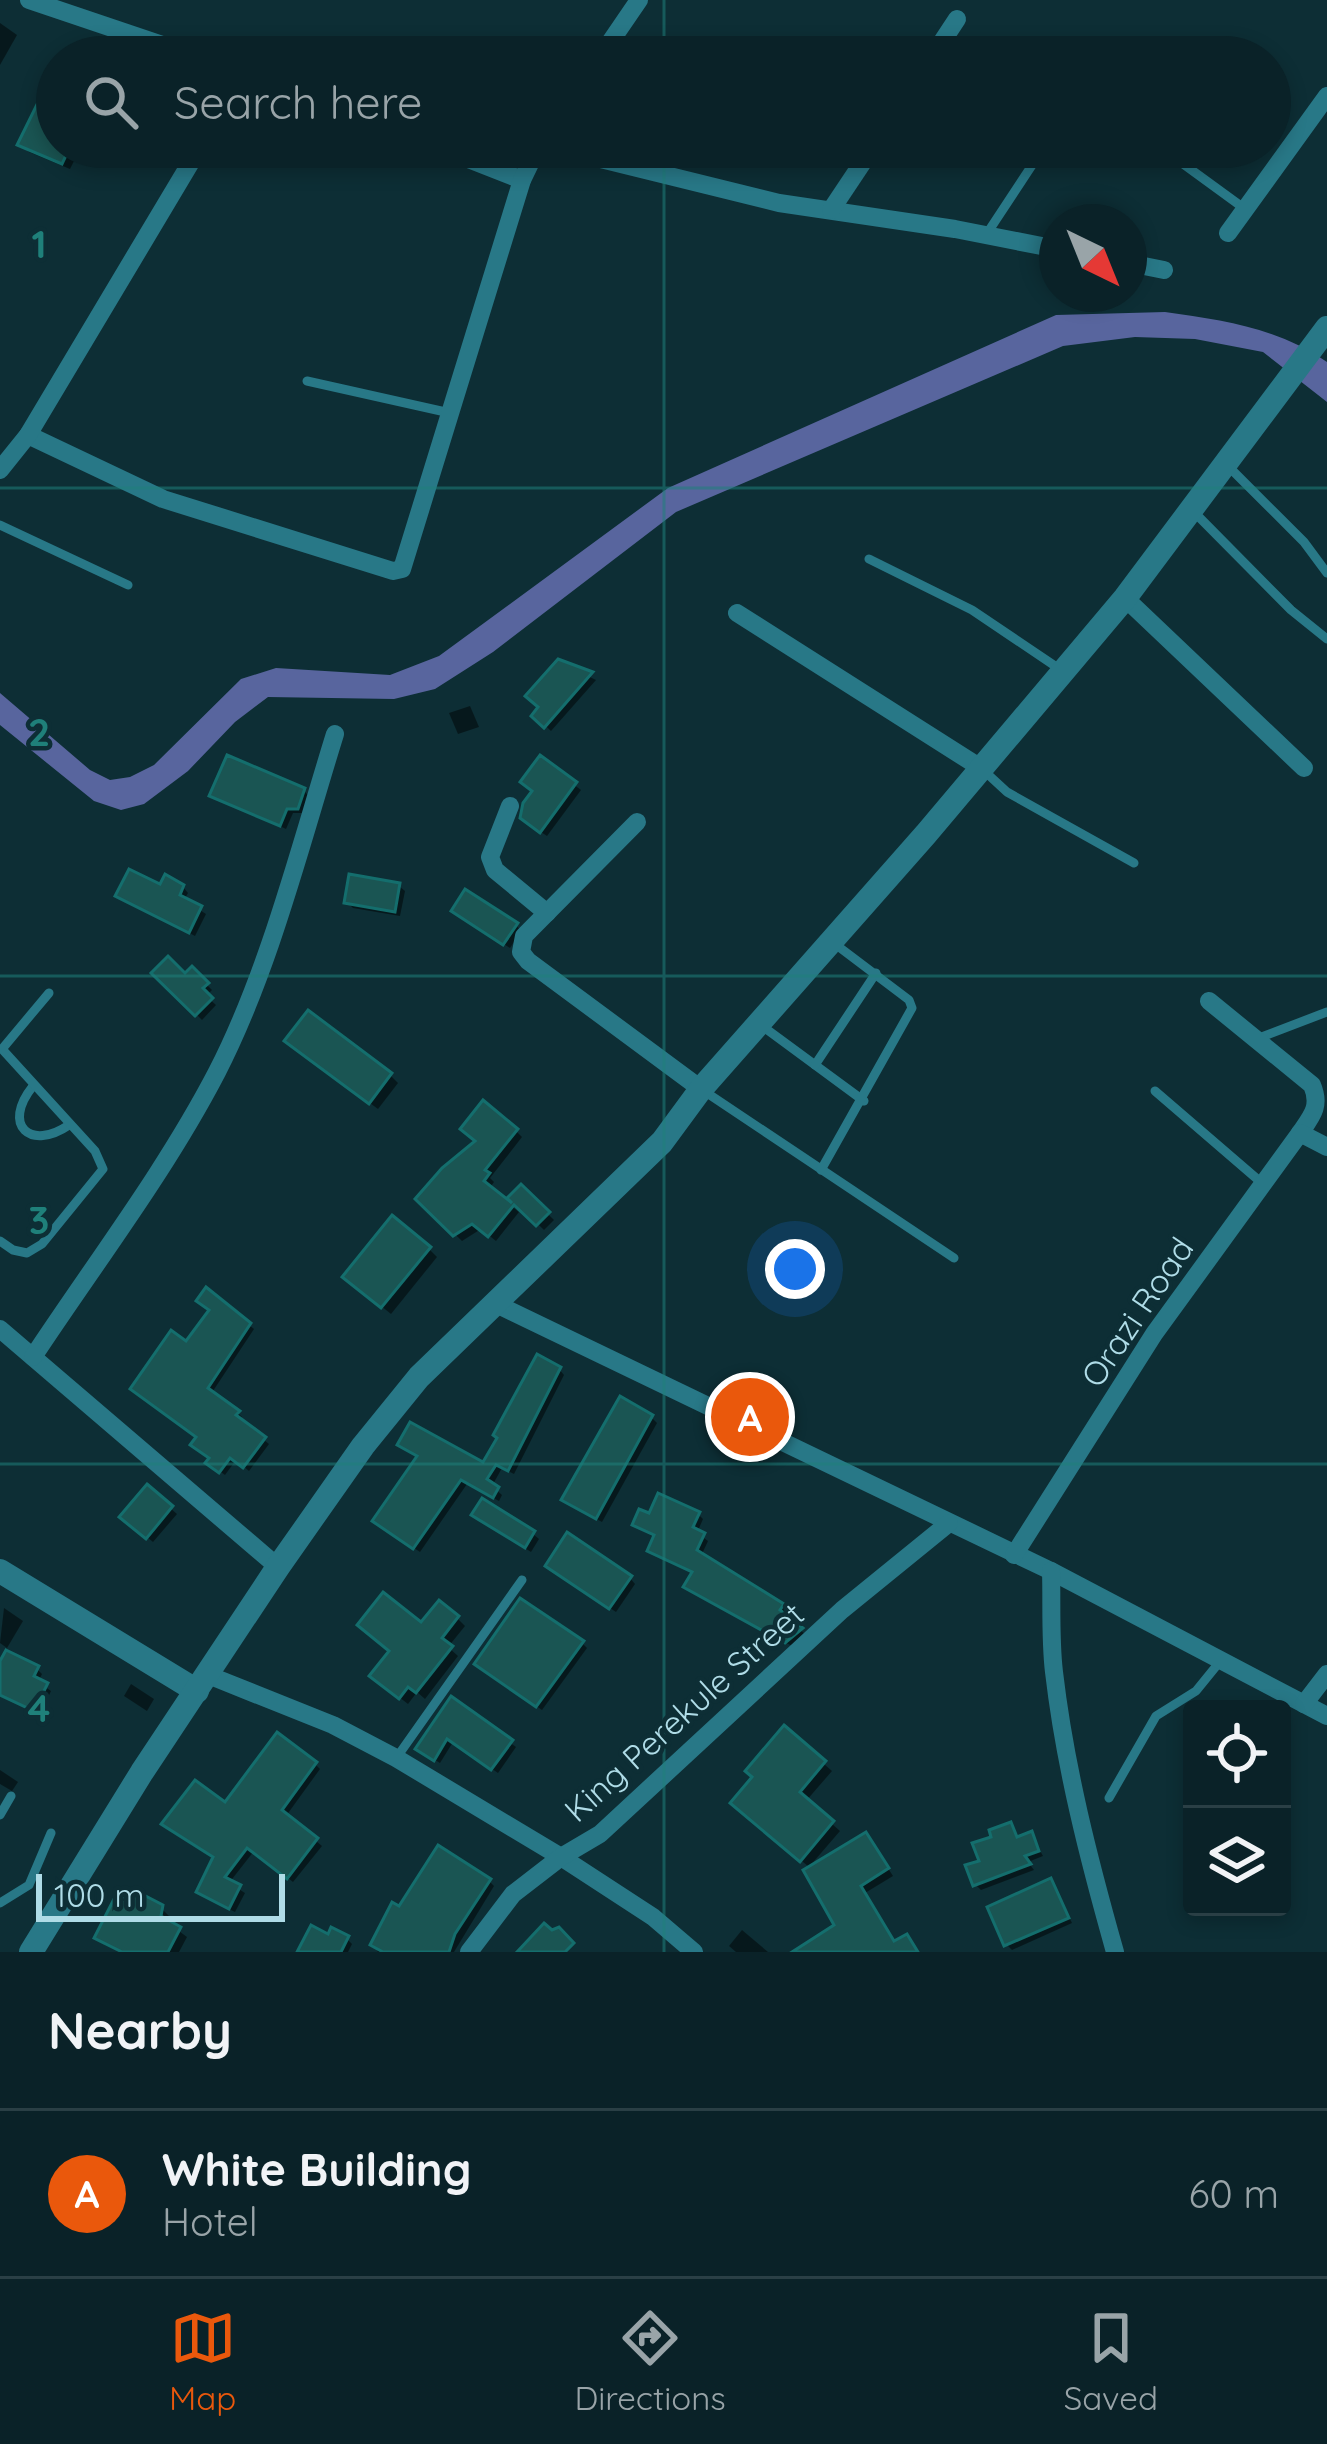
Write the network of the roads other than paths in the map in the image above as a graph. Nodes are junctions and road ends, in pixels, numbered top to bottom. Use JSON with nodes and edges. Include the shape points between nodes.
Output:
{"nodes":[{"id":1,"x":29,"y":0,"type":"edge"},
{"id":2,"x":639,"y":0,"type":"edge"},
{"id":3,"x":957,"y":19,"type":"dead end"},
{"id":4,"x":136,"y":36,"type":"edge"},
{"id":5,"x":614,"y":36,"type":"edge"},
{"id":6,"x":946,"y":36,"type":"edge"},
{"id":7,"x":1327,"y":96,"type":"edge"},
{"id":8,"x":1291,"y":146,"type":"edge"},
{"id":9,"x":187,"y":168,"type":"edge"},
{"id":10,"x":491,"y":168,"type":"edge"},
{"id":11,"x":528,"y":168,"type":"edge"},
{"id":12,"x":632,"y":168,"type":"edge"},
{"id":13,"x":859,"y":168,"type":"edge"},
{"id":14,"x":1030,"y":168,"type":"edge"},
{"id":15,"x":1189,"y":168,"type":"edge"},
{"id":16,"x":1275,"y":168,"type":"edge"},
{"id":17,"x":522,"y":180,"type":"junction"},
{"id":18,"x":1245,"y":209,"type":"junction"},
{"id":19,"x":831,"y":210,"type":"junction"},
{"id":20,"x":1228,"y":233,"type":"dead end"},
{"id":21,"x":986,"y":235,"type":"junction"},
{"id":22,"x":1039,"y":245,"type":"edge"},
{"id":23,"x":1147,"y":267,"type":"edge"},
{"id":24,"x":1164,"y":270,"type":"dead end"},
{"id":25,"x":1320,"y":337,"type":"edge"},
{"id":26,"x":307,"y":381,"type":"dead end"},
{"id":27,"x":450,"y":413,"type":"junction"},
{"id":28,"x":28,"y":435,"type":"junction"},
{"id":29,"x":1225,"y":464,"type":"junction"},
{"id":30,"x":0,"y":470,"type":"edge"},
{"id":31,"x":1191,"y":510,"type":"junction"},
{"id":32,"x":0,"y":525,"type":"edge"},
{"id":33,"x":868,"y":559,"type":"dead end"},
{"id":34,"x":1327,"y":573,"type":"edge"},
{"id":35,"x":128,"y":585,"type":"dead end"},
{"id":36,"x":1125,"y":598,"type":"junction"},
{"id":37,"x":737,"y":613,"type":"dead end"},
{"id":38,"x":1327,"y":639,"type":"edge"},
{"id":39,"x":1061,"y":670,"type":"junction"},
{"id":40,"x":335,"y":734,"type":"dead end"},
{"id":41,"x":981,"y":768,"type":"junction"},
{"id":42,"x":1304,"y":768,"type":"dead end"},
{"id":43,"x":510,"y":806,"type":"dead end"},
{"id":44,"x":637,"y":822,"type":"dead end"},
{"id":45,"x":1134,"y":863,"type":"dead end"},
{"id":46,"x":547,"y":913,"type":"junction"},
{"id":47,"x":830,"y":941,"type":"junction"},
{"id":48,"x":876,"y":973,"type":"junction"},
{"id":49,"x":49,"y":993,"type":"dead end"},
{"id":50,"x":1209,"y":1001,"type":"dead end"},
{"id":51,"x":1327,"y":1012,"type":"edge"},
{"id":52,"x":758,"y":1023,"type":"junction"},
{"id":53,"x":1256,"y":1039,"type":"junction"},
{"id":54,"x":815,"y":1064,"type":"junction"},
{"id":55,"x":33,"y":1086,"type":"junction"},
{"id":56,"x":700,"y":1089,"type":"junction"},
{"id":57,"x":1156,"y":1091,"type":"dead end"},
{"id":58,"x":864,"y":1101,"type":"junction"},
{"id":59,"x":69,"y":1125,"type":"junction"},
{"id":60,"x":1300,"y":1133,"type":"junction"},
{"id":61,"x":1327,"y":1147,"type":"edge"},
{"id":62,"x":821,"y":1170,"type":"junction"},
{"id":63,"x":1263,"y":1184,"type":"junction"},
{"id":64,"x":0,"y":1241,"type":"edge"},
{"id":65,"x":954,"y":1258,"type":"dead end"},
{"id":66,"x":496,"y":1304,"type":"junction"},
{"id":67,"x":0,"y":1328,"type":"edge"},
{"id":68,"x":33,"y":1357,"type":"junction"},
{"id":69,"x":949,"y":1523,"type":"junction"},
{"id":70,"x":1014,"y":1555,"type":"junction"},
{"id":71,"x":278,"y":1567,"type":"junction"},
{"id":72,"x":1051,"y":1570,"type":"junction"},
{"id":73,"x":0,"y":1571,"type":"edge"},
{"id":74,"x":522,"y":1580,"type":"dead end"},
{"id":75,"x":1222,"y":1659,"type":"junction"},
{"id":76,"x":1327,"y":1674,"type":"edge"},
{"id":77,"x":203,"y":1683,"type":"junction"},
{"id":78,"x":1304,"y":1704,"type":"junction"},
{"id":79,"x":1327,"y":1716,"type":"edge"},
{"id":80,"x":396,"y":1758,"type":"junction"},
{"id":81,"x":11,"y":1796,"type":"dead end"},
{"id":82,"x":1108,"y":1798,"type":"dead end"},
{"id":83,"x":0,"y":1815,"type":"edge"},
{"id":84,"x":51,"y":1833,"type":"dead end"},
{"id":85,"x":561,"y":1857,"type":"junction"},
{"id":86,"x":0,"y":1903,"type":"edge"},
{"id":87,"x":32,"y":1952,"type":"edge"},
{"id":88,"x":469,"y":1952,"type":"edge"},
{"id":89,"x":694,"y":1952,"type":"edge"},
{"id":90,"x":1114,"y":1952,"type":"edge"}],
"edges":[{"from":1,"to":4,"type":"street"},
{"from":2,"to":5,"type":"street"},
{"from":3,"to":6,"type":"street"},
{"from":7,"to":8,"type":"street"},
{"from":9,"to":28,"type":"street"},
{"from":10,"to":17,"type":"street"},
{"from":11,"to":17,"type":"street"},
{"from":12,"to":19,"type":"street"},
{"from":13,"to":19,"type":"street"},
{"from":14,"to":21,"type":"lane"},
{"from":15,"to":18,"type":"lane"},
{"from":16,"to":18,"type":"street"},
{"from":17,"to":27,"type":"street"},
{"from":18,"to":20,"type":"street"},
{"from":19,"to":21,"type":"street"},
{"from":21,"to":22,"type":"street"},
{"from":23,"to":24,"type":"street"},
{"from":25,"to":29,"type":"street"},
{"from":26,"to":27,"type":"lane"},
{"from":27,"to":28,"type":"street","via":[[408,558],[393,571],[163,499]]},
{"from":28,"to":30,"type":"street"},
{"from":29,"to":31,"type":"street"},
{"from":29,"to":34,"type":"lane"},
{"from":31,"to":36,"type":"street"},
{"from":31,"to":38,"type":"lane"},
{"from":32,"to":35,"type":"lane"},
{"from":33,"to":39,"type":"lane","via":[[972,610]]},
{"from":36,"to":39,"type":"street"},
{"from":36,"to":42,"type":"street"},
{"from":37,"to":41,"type":"street"},
{"from":39,"to":41,"type":"street"},
{"from":40,"to":68,"type":"street","via":[[272,934],[219,1067],[181,1138]]},
{"from":41,"to":45,"type":"lane","via":[[1007,792]]},
{"from":41,"to":47,"type":"street"},
{"from":43,"to":46,"type":"street","via":[[490,857]]},
{"from":44,"to":46,"type":"street"},
{"from":46,"to":56,"type":"street","via":[[520,952]]},
{"from":47,"to":48,"type":"lane"},
{"from":47,"to":52,"type":"street"},
{"from":48,"to":54,"type":"lane"},
{"from":48,"to":58,"type":"lane","via":[[912,1008]]},
{"from":49,"to":55,"type":"lane","via":[[2,1049]]},
{"from":50,"to":53,"type":"street"},
{"from":51,"to":53,"type":"lane"},
{"from":52,"to":54,"type":"lane"},
{"from":52,"to":56,"type":"street"},
{"from":53,"to":60,"type":"street","via":[[1312,1085],[1314,1113]]},
{"from":54,"to":58,"type":"lane"},
{"from":55,"to":59,"type":"lane"},
{"from":55,"to":59,"type":"lane","via":[[18,1104],[23,1127],[44,1137]]},
{"from":56,"to":62,"type":"lane"},
{"from":56,"to":66,"type":"street","via":[[662,1142]]},
{"from":57,"to":63,"type":"lane"},
{"from":58,"to":62,"type":"lane"},
{"from":59,"to":64,"type":"lane","via":[[101,1160],[98,1180],[42,1244],[27,1253]]},
{"from":60,"to":61,"type":"street"},
{"from":60,"to":63,"type":"street","name":"Orazi Road"},
{"from":62,"to":65,"type":"lane"},
{"from":63,"to":70,"type":"street","name":"Orazi Road","via":[[1154,1334]]},
{"from":66,"to":69,"type":"street"},
{"from":66,"to":71,"type":"street","via":[[419,1377]]},
{"from":67,"to":68,"type":"street"},
{"from":68,"to":71,"type":"street"},
{"from":69,"to":70,"type":"street"},
{"from":69,"to":85,"type":"street","name":"King Perekule Street","via":[[842,1610],[600,1834]]},
{"from":70,"to":72,"type":"street"},
{"from":71,"to":77,"type":"street"},
{"from":72,"to":75,"type":"street"},
{"from":72,"to":90,"type":"street","via":[[1053,1669]]},
{"from":73,"to":77,"type":"street"},
{"from":74,"to":80,"type":"lane"},
{"from":75,"to":78,"type":"street"},
{"from":75,"to":82,"type":"lane","via":[[1196,1691],[1156,1716]]},
{"from":76,"to":78,"type":"street"},
{"from":77,"to":80,"type":"street","via":[[333,1725]]},
{"from":77,"to":87,"type":"street"},
{"from":78,"to":79,"type":"street"},
{"from":80,"to":85,"type":"street"},
{"from":81,"to":83,"type":"lane"},
{"from":84,"to":86,"type":"lane","via":[[28,1885]]},
{"from":85,"to":88,"type":"street","name":"King Perekule Street","via":[[513,1894]]},
{"from":85,"to":89,"type":"street"}]}
